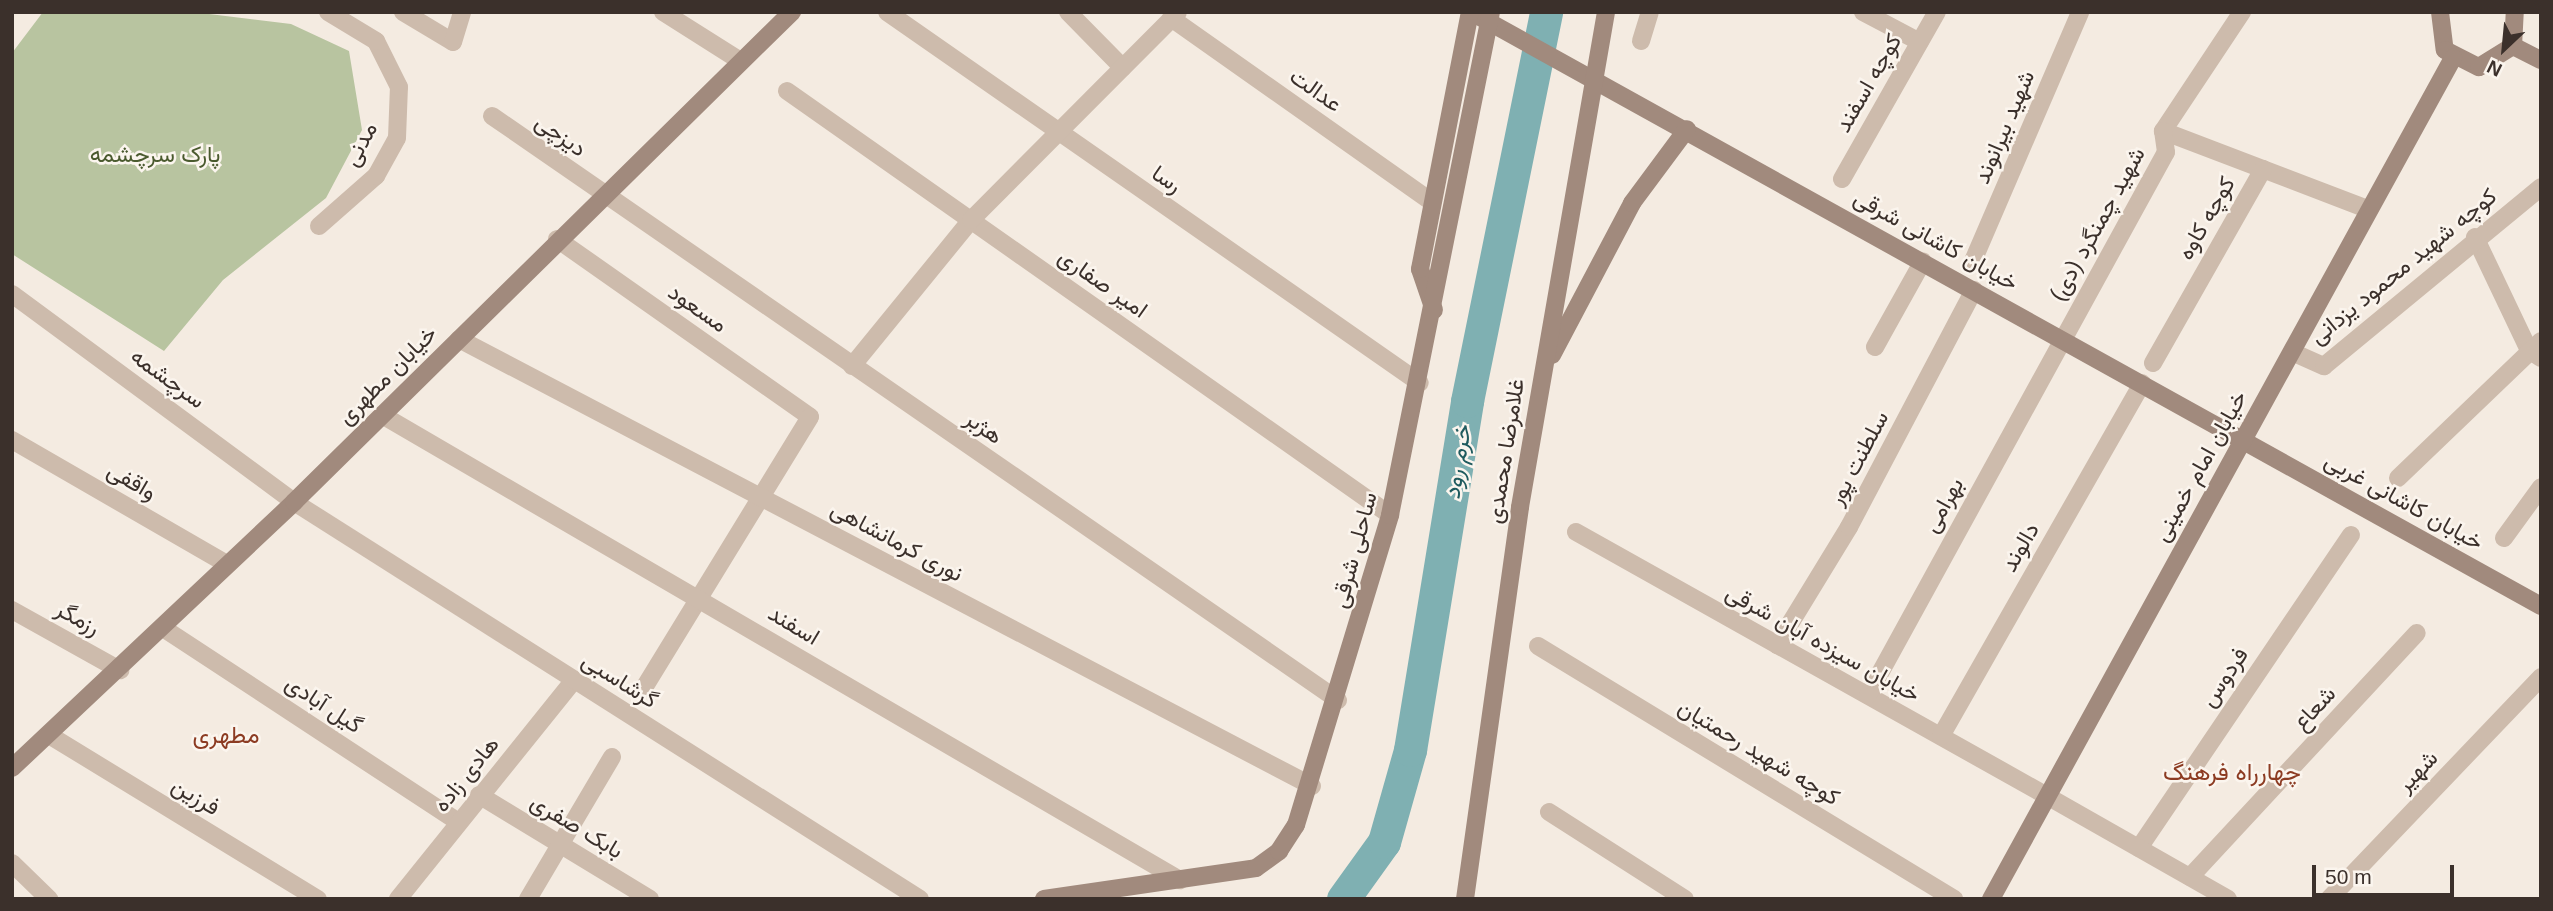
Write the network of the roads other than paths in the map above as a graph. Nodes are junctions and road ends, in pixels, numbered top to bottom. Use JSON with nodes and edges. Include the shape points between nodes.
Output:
{"nodes":[{"id":1,"x":328,"y":12,"type":"edge"},
{"id":2,"x":403,"y":12,"type":"edge"},
{"id":3,"x":462,"y":12,"type":"edge"},
{"id":4,"x":663,"y":12,"type":"edge"},
{"id":5,"x":792,"y":12,"type":"edge"},
{"id":6,"x":887,"y":12,"type":"edge"},
{"id":7,"x":1068,"y":12,"type":"edge"},
{"id":8,"x":1470,"y":12,"type":"edge"},
{"id":9,"x":1491,"y":12,"type":"edge"},
{"id":10,"x":1606,"y":12,"type":"edge"},
{"id":11,"x":1650,"y":12,"type":"edge"},
{"id":12,"x":1864,"y":12,"type":"edge"},
{"id":13,"x":1937,"y":12,"type":"edge"},
{"id":14,"x":2080,"y":12,"type":"edge"},
{"id":15,"x":2242,"y":12,"type":"edge"},
{"id":16,"x":2440,"y":12,"type":"edge"},
{"id":17,"x":2515,"y":12,"type":"edge"},
{"id":18,"x":1175,"y":15,"type":"edge"},
{"id":19,"x":1641,"y":41,"type":"dead end"},
{"id":20,"x":1920,"y":42,"type":"junction"},
{"id":21,"x":2513,"y":46,"type":"junction"},
{"id":22,"x":2453,"y":58,"type":"junction"},
{"id":23,"x":739,"y":60,"type":"junction"},
{"id":24,"x":2541,"y":60,"type":"edge"},
{"id":25,"x":1123,"y":68,"type":"junction"},
{"id":26,"x":787,"y":91,"type":"dead end"},
{"id":27,"x":492,"y":116,"type":"dead end"},
{"id":28,"x":1687,"y":129,"type":"junction"},
{"id":29,"x":2163,"y":131,"type":"junction"},
{"id":30,"x":1059,"y":135,"type":"junction"},
{"id":31,"x":2263,"y":169,"type":"junction"},
{"id":32,"x":1842,"y":179,"type":"dead end"},
{"id":33,"x":2541,"y":187,"type":"edge"},
{"id":34,"x":602,"y":194,"type":"junction"},
{"id":35,"x":1432,"y":202,"type":"junction"},
{"id":36,"x":2367,"y":209,"type":"junction"},
{"id":37,"x":971,"y":220,"type":"junction"},
{"id":38,"x":319,"y":226,"type":"dead end"},
{"id":39,"x":2475,"y":237,"type":"junction"},
{"id":40,"x":557,"y":239,"type":"junction"},
{"id":41,"x":1923,"y":261,"type":"junction"},
{"id":42,"x":1973,"y":261,"type":"dead end"},
{"id":43,"x":1974,"y":290,"type":"junction"},
{"id":44,"x":12,"y":293,"type":"edge"},
{"id":45,"x":1435,"y":312,"type":"junction"},
{"id":46,"x":2062,"y":339,"type":"junction"},
{"id":47,"x":459,"y":340,"type":"junction"},
{"id":48,"x":1875,"y":347,"type":"dead end"},
{"id":49,"x":2292,"y":352,"type":"junction"},
{"id":50,"x":2533,"y":352,"type":"edge"},
{"id":51,"x":2153,"y":363,"type":"dead end"},
{"id":52,"x":852,"y":366,"type":"junction"},
{"id":53,"x":1543,"y":371,"type":"junction"},
{"id":54,"x":1420,"y":383,"type":"junction"},
{"id":55,"x":2141,"y":383,"type":"junction"},
{"id":56,"x":382,"y":415,"type":"junction"},
{"id":57,"x":2243,"y":439,"type":"junction"},
{"id":58,"x":12,"y":440,"type":"edge"},
{"id":59,"x":2398,"y":478,"type":"dead end"},
{"id":60,"x":2541,"y":486,"type":"edge"},
{"id":61,"x":761,"y":497,"type":"junction"},
{"id":62,"x":294,"y":502,"type":"junction"},
{"id":63,"x":1390,"y":515,"type":"junction"},
{"id":64,"x":1576,"y":532,"type":"dead end"},
{"id":65,"x":2351,"y":535,"type":"dead end"},
{"id":66,"x":2504,"y":538,"type":"dead end"},
{"id":67,"x":227,"y":564,"type":"junction"},
{"id":68,"x":699,"y":598,"type":"junction"},
{"id":69,"x":2541,"y":606,"type":"edge"},
{"id":70,"x":12,"y":610,"type":"edge"},
{"id":71,"x":163,"y":628,"type":"junction"},
{"id":72,"x":2417,"y":633,"type":"dead end"},
{"id":73,"x":1777,"y":645,"type":"junction"},
{"id":74,"x":1538,"y":646,"type":"dead end"},
{"id":75,"x":120,"y":670,"type":"junction"},
{"id":76,"x":2541,"y":677,"type":"edge"},
{"id":77,"x":573,"y":680,"type":"junction"},
{"id":78,"x":644,"y":688,"type":"dead end"},
{"id":79,"x":1868,"y":695,"type":"junction"},
{"id":80,"x":1338,"y":700,"type":"junction"},
{"id":81,"x":49,"y":735,"type":"junction"},
{"id":82,"x":1941,"y":736,"type":"junction"},
{"id":83,"x":612,"y":757,"type":"dead end"},
{"id":84,"x":12,"y":768,"type":"edge"},
{"id":85,"x":1312,"y":786,"type":"junction"},
{"id":86,"x":479,"y":795,"type":"junction"},
{"id":87,"x":2047,"y":796,"type":"junction"},
{"id":88,"x":1549,"y":811,"type":"dead end"},
{"id":89,"x":458,"y":822,"type":"junction"},
{"id":90,"x":560,"y":844,"type":"junction"},
{"id":91,"x":2138,"y":848,"type":"junction"},
{"id":92,"x":12,"y":863,"type":"edge"},
{"id":93,"x":2190,"y":877,"type":"junction"},
{"id":94,"x":1180,"y":880,"type":"junction"},
{"id":95,"x":49,"y":899,"type":"edge"},
{"id":96,"x":318,"y":899,"type":"edge"},
{"id":97,"x":398,"y":899,"type":"edge"},
{"id":98,"x":528,"y":899,"type":"edge"},
{"id":99,"x":650,"y":899,"type":"edge"},
{"id":100,"x":920,"y":899,"type":"edge"},
{"id":101,"x":1044,"y":899,"type":"edge"},
{"id":102,"x":1465,"y":899,"type":"edge"},
{"id":103,"x":1685,"y":899,"type":"edge"},
{"id":104,"x":1954,"y":899,"type":"edge"},
{"id":105,"x":1991,"y":899,"type":"edge"},
{"id":106,"x":2228,"y":899,"type":"edge"},
{"id":107,"x":2329,"y":899,"type":"edge"}],
"edges":[{"from":1,"to":38,"type":"street","name":"مدنی","via":[[376,41],[400,87],[397,138],[376,176]]},
{"from":2,"to":3,"type":"street","via":[[453,42]]},
{"from":4,"to":23,"type":"street"},
{"from":5,"to":23,"type":"main road","name":"خیابان مطهری"},
{"from":6,"to":30,"type":"street","name":"رسا"},
{"from":7,"to":25,"type":"street"},
{"from":8,"to":28,"type":"main road","name":"خیابان کاشانی شرقی"},
{"from":8,"to":35,"type":"main road"},
{"from":9,"to":45,"type":"main road","name":"ساحلی شرقی"},
{"from":10,"to":53,"type":"main road","name":"غلامرضا محمدی"},
{"from":11,"to":19,"type":"street"},
{"from":12,"to":20,"type":"street"},
{"from":13,"to":20,"type":"street","name":"کوچه اسفند"},
{"from":14,"to":42,"type":"street","name":"شهید بیرانوند"},
{"from":15,"to":29,"type":"street"},
{"from":16,"to":22,"type":"main road","via":[[2440,40]]},
{"from":17,"to":21,"type":"main road"},
{"from":18,"to":25,"type":"street"},
{"from":18,"to":35,"type":"street","name":"عدالت"},
{"from":20,"to":32,"type":"street","name":"کوچه اسفند"},
{"from":21,"to":22,"type":"main road","via":[[2492,64]]},
{"from":21,"to":24,"type":"main road"},
{"from":22,"to":36,"type":"main road","name":"خیابان امام خمینی"},
{"from":23,"to":34,"type":"main road","name":"خیابان مطهری"},
{"from":25,"to":30,"type":"street"},
{"from":26,"to":37,"type":"street","name":"امیر صفاری"},
{"from":27,"to":34,"type":"street","name":"دیزچی"},
{"from":28,"to":41,"type":"main road","name":"خیابان کاشانی شرقی"},
{"from":28,"to":53,"type":"main road","via":[[1632,203]]},
{"from":29,"to":31,"type":"street","name":"کوچه کاوه"},
{"from":29,"to":46,"type":"street","name":"شهید چمنگرد (دی)","via":[[2166,152]]},
{"from":30,"to":37,"type":"street"},
{"from":30,"to":54,"type":"street","name":"رسا"},
{"from":31,"to":36,"type":"street"},
{"from":31,"to":51,"type":"street","name":"کوچه کاوه"},
{"from":33,"to":39,"type":"street","name":"کوچه شهید محمود یزدانی"},
{"from":34,"to":40,"type":"main road","name":"خیابان مطهری"},
{"from":34,"to":52,"type":"street","name":"هژبر"},
{"from":35,"to":45,"type":"main road","via":[[1420,269]]},
{"from":36,"to":49,"type":"main road","name":"خیابان امام خمینی"},
{"from":37,"to":52,"type":"street"},
{"from":37,"to":63,"type":"street","name":"امیر صفاری"},
{"from":39,"to":49,"type":"street","name":"کوچه شهید محمود یزدانی","via":[[2324,366]]},
{"from":39,"to":50,"type":"street"},
{"from":40,"to":47,"type":"main road","name":"خیابان مطهری"},
{"from":40,"to":61,"type":"street","name":"مسعود","via":[[810,416]]},
{"from":41,"to":43,"type":"main road","name":"خیابان کاشانی شرقی"},
{"from":41,"to":48,"type":"street"},
{"from":43,"to":46,"type":"main road","name":"خیابان کاشانی شرقی"},
{"from":43,"to":73,"type":"street","name":"سلطنت پور","via":[[1849,527]]},
{"from":44,"to":62,"type":"street","name":"سرچشمه"},
{"from":45,"to":54,"type":"main road","name":"ساحلی شرقی"},
{"from":46,"to":55,"type":"main road","name":"خیابان کاشانی شرقی"},
{"from":46,"to":79,"type":"street","name":"بهرامی"},
{"from":47,"to":56,"type":"main road","name":"خیابان مطهری"},
{"from":47,"to":61,"type":"street","name":"نوری کرمانشاهی"},
{"from":49,"to":57,"type":"main road","name":"خیابان امام خمینی"},
{"from":50,"to":59,"type":"street"},
{"from":52,"to":80,"type":"street","name":"هژبر"},
{"from":53,"to":102,"type":"main road","name":"غلامرضا محمدی"},
{"from":54,"to":63,"type":"main road","name":"ساحلی شرقی"},
{"from":55,"to":57,"type":"main road","name":"خیابان کاشانی شرقی"},
{"from":55,"to":82,"type":"street","name":"دالوند"},
{"from":56,"to":62,"type":"main road","name":"خیابان مطهری"},
{"from":56,"to":68,"type":"street","name":"اسفند"},
{"from":57,"to":69,"type":"main road","name":"خیابان کاشانی غربی"},
{"from":57,"to":87,"type":"main road","name":"خیابان امام خمینی"},
{"from":58,"to":67,"type":"street","name":"واقفی"},
{"from":60,"to":66,"type":"street"},
{"from":61,"to":68,"type":"street"},
{"from":61,"to":85,"type":"street","name":"نوری کرمانشاهی"},
{"from":62,"to":67,"type":"main road","name":"خیابان مطهری"},
{"from":62,"to":77,"type":"street","name":"گرشاسبی"},
{"from":63,"to":80,"type":"main road","name":"ساحلی شرقی"},
{"from":64,"to":73,"type":"street","name":"خیابان سیزده آبان شرقی"},
{"from":65,"to":91,"type":"street","name":"فردوس"},
{"from":67,"to":71,"type":"main road","name":"خیابان مطهری"},
{"from":68,"to":78,"type":"street"},
{"from":68,"to":94,"type":"street","name":"اسفند"},
{"from":70,"to":75,"type":"street","name":"رزمگر"},
{"from":71,"to":75,"type":"main road","name":"خیابان مطهری"},
{"from":71,"to":89,"type":"street","name":"گیل آبادی"},
{"from":72,"to":93,"type":"street","name":"شعاع"},
{"from":73,"to":79,"type":"street","name":"خیابان سیزده آبان شرقی"},
{"from":74,"to":104,"type":"street","name":"کوچه شهید رحمتیان"},
{"from":75,"to":81,"type":"main road","name":"خیابان مطهری"},
{"from":76,"to":107,"type":"street","name":"شهیر"},
{"from":77,"to":86,"type":"street","name":"هادی زاده"},
{"from":77,"to":100,"type":"street","name":"گرشاسبی"},
{"from":79,"to":82,"type":"street","name":"خیابان سیزده آبان شرقی"},
{"from":80,"to":85,"type":"main road","name":"ساحلی شرقی"},
{"from":81,"to":84,"type":"main road","name":"خیابان مطهری"},
{"from":81,"to":96,"type":"street","name":"فرزین"},
{"from":82,"to":87,"type":"street","name":"خیابان سیزده آبان شرقی"},
{"from":83,"to":90,"type":"street"},
{"from":85,"to":94,"type":"main road","name":"ساحلی شرقی","via":[[1296,825],[1264,862]]},
{"from":86,"to":89,"type":"street","name":"هادی زاده"},
{"from":86,"to":90,"type":"street","name":"بابک صفری"},
{"from":87,"to":91,"type":"street","name":"خیابان سیزده آبان شرقی"},
{"from":87,"to":105,"type":"main road","name":"خیابان امام خمینی"},
{"from":88,"to":103,"type":"street"},
{"from":89,"to":97,"type":"street","name":"هادی زاده"},
{"from":90,"to":98,"type":"street"},
{"from":90,"to":99,"type":"street","name":"بابک صفری"},
{"from":91,"to":93,"type":"street","name":"خیابان سیزده آبان شرقی"},
{"from":92,"to":95,"type":"street"},
{"from":93,"to":106,"type":"street","name":"خیابان سیزده آبان شرقی"},
{"from":94,"to":101,"type":"main road","name":"ساحلی شرقی"}]}
